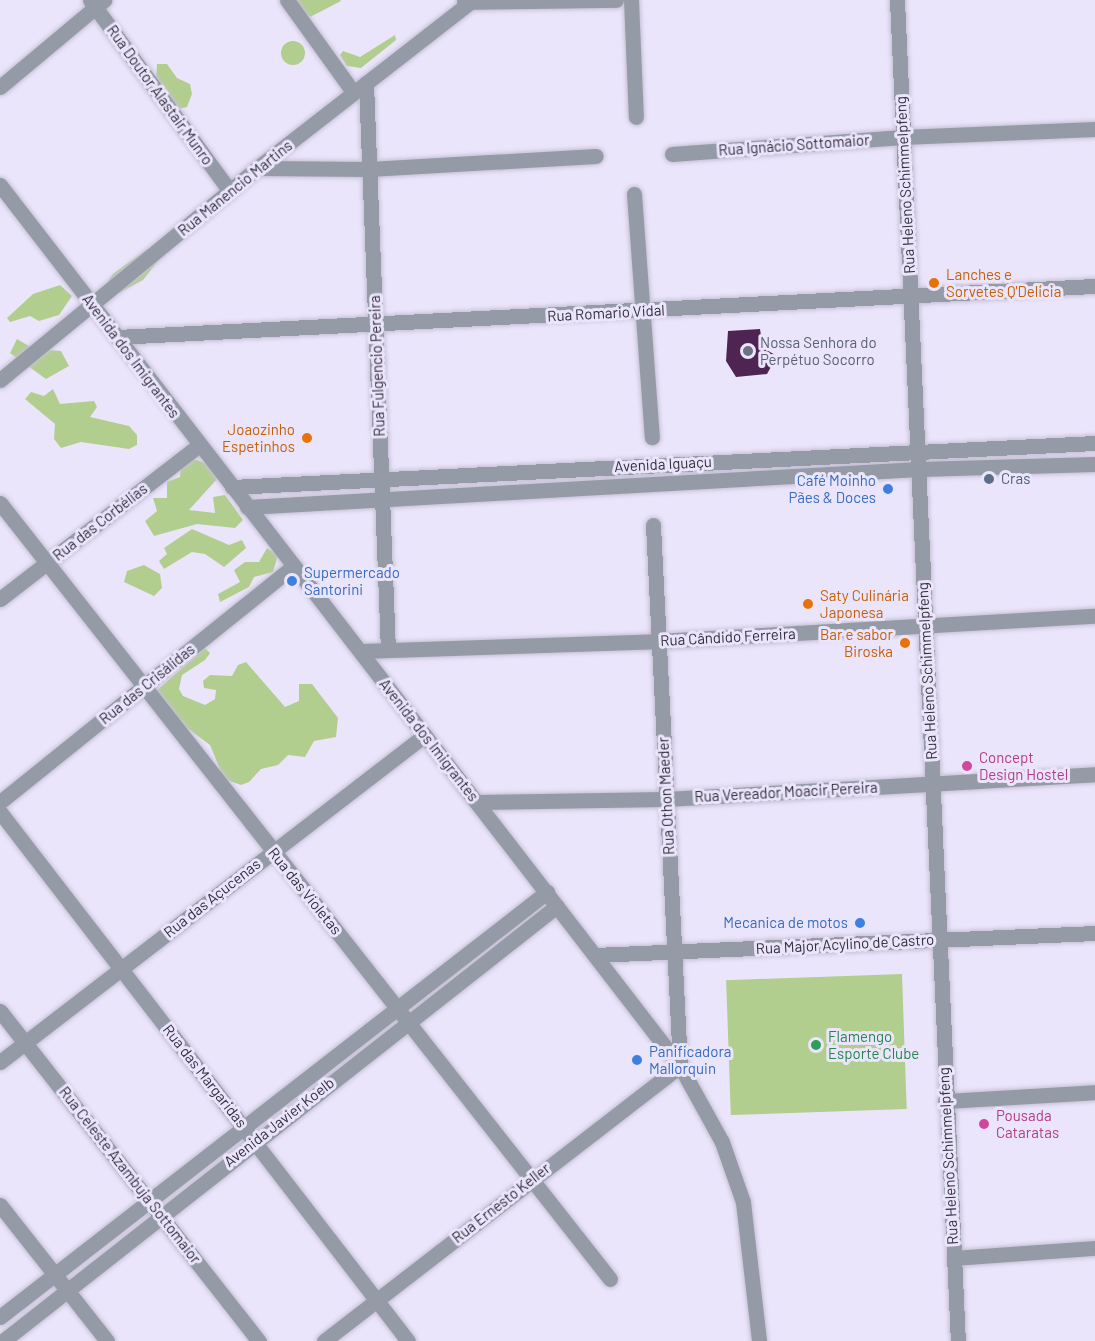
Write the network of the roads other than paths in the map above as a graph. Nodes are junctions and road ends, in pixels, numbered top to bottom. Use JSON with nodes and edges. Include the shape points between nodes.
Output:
{"nodes":[{"id":1,"x":287,"y":0,"type":"edge"},
{"id":2,"x":616,"y":0,"type":"edge"},
{"id":3,"x":632,"y":0,"type":"edge"},
{"id":4,"x":897,"y":0,"type":"edge"},
{"id":5,"x":96,"y":2,"type":"edge"},
{"id":6,"x":467,"y":2,"type":"edge"},
{"id":7,"x":0,"y":87,"type":"edge"},
{"id":8,"x":359,"y":87,"type":"junction"},
{"id":9,"x":636,"y":117,"type":"dead end"},
{"id":10,"x":1095,"y":129,"type":"edge"},
{"id":11,"x":902,"y":137,"type":"junction"},
{"id":12,"x":672,"y":154,"type":"dead end"},
{"id":13,"x":596,"y":156,"type":"dead end"},
{"id":14,"x":257,"y":168,"type":"junction"},
{"id":15,"x":369,"y":169,"type":"junction"},
{"id":16,"x":0,"y":185,"type":"edge"},
{"id":17,"x":230,"y":191,"type":"junction"},
{"id":18,"x":634,"y":194,"type":"dead end"},
{"id":19,"x":1095,"y":286,"type":"edge"},
{"id":20,"x":910,"y":298,"type":"junction"},
{"id":21,"x":93,"y":305,"type":"junction"},
{"id":22,"x":641,"y":311,"type":"junction"},
{"id":23,"x":377,"y":323,"type":"junction"},
{"id":24,"x":117,"y":337,"type":"junction"},
{"id":25,"x":0,"y":380,"type":"edge"},
{"id":26,"x":652,"y":437,"type":"dead end"},
{"id":27,"x":1095,"y":443,"type":"edge"},
{"id":28,"x":199,"y":445,"type":"junction"},
{"id":29,"x":918,"y":452,"type":"junction"},
{"id":30,"x":1095,"y":464,"type":"edge"},
{"id":31,"x":920,"y":469,"type":"junction"},
{"id":32,"x":381,"y":478,"type":"junction"},
{"id":33,"x":232,"y":488,"type":"junction"},
{"id":34,"x":381,"y":496,"type":"junction"},
{"id":35,"x":0,"y":503,"type":"edge"},
{"id":36,"x":247,"y":507,"type":"junction"},
{"id":37,"x":653,"y":525,"type":"dead end"},
{"id":38,"x":45,"y":565,"type":"junction"},
{"id":39,"x":294,"y":566,"type":"junction"},
{"id":40,"x":0,"y":598,"type":"edge"},
{"id":41,"x":1095,"y":616,"type":"edge"},
{"id":42,"x":923,"y":627,"type":"junction"},
{"id":43,"x":657,"y":641,"type":"junction"},
{"id":44,"x":388,"y":650,"type":"junction"},
{"id":45,"x":361,"y":651,"type":"junction"},
{"id":46,"x":141,"y":688,"type":"junction"},
{"id":47,"x":425,"y":735,"type":"junction"},
{"id":48,"x":1095,"y":774,"type":"edge"},
{"id":49,"x":932,"y":783,"type":"junction"},
{"id":50,"x":666,"y":799,"type":"junction"},
{"id":51,"x":0,"y":802,"type":"edge"},
{"id":52,"x":477,"y":802,"type":"junction"},
{"id":53,"x":0,"y":812,"type":"edge"},
{"id":54,"x":273,"y":851,"type":"junction"},
{"id":55,"x":547,"y":892,"type":"junction"},
{"id":56,"x":557,"y":906,"type":"junction"},
{"id":57,"x":1095,"y":933,"type":"edge"},
{"id":58,"x":939,"y":940,"type":"junction"},
{"id":59,"x":672,"y":952,"type":"junction"},
{"id":60,"x":595,"y":955,"type":"junction"},
{"id":61,"x":121,"y":968,"type":"junction"},
{"id":62,"x":397,"y":1006,"type":"junction"},
{"id":63,"x":0,"y":1011,"type":"edge"},
{"id":64,"x":409,"y":1022,"type":"junction"},
{"id":65,"x":25,"y":1043,"type":"junction"},
{"id":66,"x":0,"y":1062,"type":"edge"},
{"id":67,"x":680,"y":1066,"type":"junction"},
{"id":68,"x":1095,"y":1092,"type":"edge"},
{"id":69,"x":945,"y":1101,"type":"junction"},
{"id":70,"x":245,"y":1126,"type":"junction"},
{"id":71,"x":255,"y":1140,"type":"junction"},
{"id":72,"x":530,"y":1180,"type":"junction"},
{"id":73,"x":150,"y":1199,"type":"junction"},
{"id":74,"x":0,"y":1205,"type":"edge"},
{"id":75,"x":163,"y":1215,"type":"junction"},
{"id":76,"x":1095,"y":1248,"type":"edge"},
{"id":77,"x":954,"y":1258,"type":"junction"},
{"id":78,"x":54,"y":1275,"type":"junction"},
{"id":79,"x":610,"y":1279,"type":"dead end"},
{"id":80,"x":67,"y":1290,"type":"junction"},
{"id":81,"x":377,"y":1300,"type":"junction"},
{"id":82,"x":0,"y":1317,"type":"edge"},
{"id":83,"x":3,"y":1341,"type":"edge"},
{"id":84,"x":107,"y":1341,"type":"edge"},
{"id":85,"x":259,"y":1341,"type":"edge"},
{"id":86,"x":324,"y":1341,"type":"edge"},
{"id":87,"x":408,"y":1341,"type":"edge"},
{"id":88,"x":759,"y":1341,"type":"edge"},
{"id":89,"x":958,"y":1341,"type":"edge"}],
"edges":[{"from":1,"to":8,"type":"street"},
{"from":2,"to":6,"type":"street"},
{"from":3,"to":9,"type":"street"},
{"from":4,"to":11,"type":"street","name":"Rua Heleno Schimmelpfeng"},
{"from":5,"to":7,"type":"street"},
{"from":5,"to":17,"type":"street","name":"Rua Doutor Alastair Munro"},
{"from":6,"to":8,"type":"street","name":"Rua Manencio Martins"},
{"from":8,"to":14,"type":"street","name":"Rua Manencio Martins"},
{"from":8,"to":15,"type":"street","name":"Rua Fulgencio Pereira"},
{"from":10,"to":11,"type":"street","name":"Rua Ignácio Sottomaior"},
{"from":11,"to":12,"type":"street","name":"Rua Ignácio Sottomaior"},
{"from":11,"to":20,"type":"street","name":"Rua Heleno Schimmelpfeng"},
{"from":13,"to":15,"type":"street"},
{"from":14,"to":15,"type":"street"},
{"from":14,"to":17,"type":"street","name":"Rua Manencio Martins"},
{"from":15,"to":23,"type":"street","name":"Rua Fulgencio Pereira"},
{"from":16,"to":21,"type":"street","name":"Avenida dos Imigrantes"},
{"from":17,"to":21,"type":"street","name":"Rua Manencio Martins"},
{"from":18,"to":22,"type":"street"},
{"from":19,"to":20,"type":"street","name":"Rua Romario Vidal"},
{"from":20,"to":22,"type":"street","name":"Rua Romario Vidal"},
{"from":20,"to":29,"type":"street","name":"Rua Heleno Schimmelpfeng"},
{"from":21,"to":24,"type":"street","name":"Avenida dos Imigrantes"},
{"from":21,"to":25,"type":"street","name":"Rua Manencio Martins"},
{"from":22,"to":23,"type":"street","name":"Rua Romario Vidal"},
{"from":22,"to":26,"type":"street"},
{"from":23,"to":24,"type":"street","name":"Rua Romario Vidal"},
{"from":23,"to":32,"type":"street","name":"Rua Fulgencio Pereira"},
{"from":24,"to":28,"type":"street","name":"Avenida dos Imigrantes"},
{"from":27,"to":29,"type":"street","name":"Avenida Iguaçu"},
{"from":28,"to":33,"type":"street","name":"Avenida dos Imigrantes"},
{"from":28,"to":38,"type":"street","name":"Rua das Corbélias"},
{"from":29,"to":31,"type":"street","name":"Rua Heleno Schimmelpfeng"},
{"from":29,"to":32,"type":"street","name":"Avenida Iguaçu"},
{"from":30,"to":31,"type":"street","name":"Avenida Iguaçu"},
{"from":31,"to":34,"type":"street","name":"Avenida Iguaçu"},
{"from":31,"to":42,"type":"street","name":"Rua Heleno Schimmelpfeng"},
{"from":32,"to":33,"type":"street","name":"Avenida Iguaçu"},
{"from":32,"to":34,"type":"street","name":"Rua Fulgencio Pereira"},
{"from":33,"to":36,"type":"street","name":"Avenida dos Imigrantes"},
{"from":34,"to":36,"type":"street","name":"Avenida Iguaçu"},
{"from":34,"to":44,"type":"street","name":"Rua Fulgencio Pereira"},
{"from":35,"to":38,"type":"street","name":"Rua das Violetas"},
{"from":36,"to":39,"type":"street","name":"Avenida dos Imigrantes"},
{"from":37,"to":43,"type":"street","name":"Rua Othon Maeder"},
{"from":38,"to":40,"type":"street","name":"Rua das Corbélias"},
{"from":38,"to":46,"type":"street","name":"Rua das Violetas"},
{"from":39,"to":45,"type":"street","name":"Avenida dos Imigrantes"},
{"from":39,"to":46,"type":"street","name":"Rua das Crisálidas"},
{"from":41,"to":42,"type":"street","name":"Rua Cândido Ferreira"},
{"from":42,"to":43,"type":"street","name":"Rua Cândido Ferreira"},
{"from":42,"to":49,"type":"street","name":"Rua Heleno Schimmelpfeng"},
{"from":43,"to":44,"type":"street","name":"Rua Cândido Ferreira"},
{"from":43,"to":50,"type":"street","name":"Rua Othon Maeder"},
{"from":44,"to":45,"type":"street","name":"Rua Cândido Ferreira"},
{"from":45,"to":47,"type":"street","name":"Avenida dos Imigrantes"},
{"from":46,"to":51,"type":"street","name":"Rua das Crisálidas"},
{"from":46,"to":54,"type":"street","name":"Rua das Violetas"},
{"from":47,"to":52,"type":"street","name":"Avenida dos Imigrantes"},
{"from":47,"to":54,"type":"street","name":"Rua das Açucenas"},
{"from":48,"to":49,"type":"street","name":"Rua Vereador Moacir Pereira"},
{"from":49,"to":50,"type":"street","name":"Rua Vereador Moacir Pereira"},
{"from":49,"to":58,"type":"street","name":"Rua Heleno Schimmelpfeng"},
{"from":50,"to":52,"type":"street","name":"Rua Vereador Moacir Pereira"},
{"from":50,"to":59,"type":"street","name":"Rua Othon Maeder"},
{"from":52,"to":55,"type":"street","name":"Avenida dos Imigrantes"},
{"from":53,"to":61,"type":"street","name":"Rua das Margaridas"},
{"from":54,"to":61,"type":"street","name":"Rua das Açucenas"},
{"from":54,"to":62,"type":"street","name":"Rua das Violetas"},
{"from":55,"to":56,"type":"street","name":"Avenida dos Imigrantes"},
{"from":55,"to":62,"type":"street","name":"Avenida Javier Koelb"},
{"from":56,"to":60,"type":"street","name":"Avenida dos Imigrantes"},
{"from":56,"to":64,"type":"street","name":"Avenida Javier Koelb"},
{"from":57,"to":58,"type":"street","name":"Rua Major Acylino de Castro"},
{"from":58,"to":59,"type":"street","name":"Rua Major Acylino de Castro"},
{"from":58,"to":69,"type":"street","name":"Rua Heleno Schimmelpfeng"},
{"from":59,"to":60,"type":"street","name":"Rua Major Acylino de Castro"},
{"from":59,"to":67,"type":"street","name":"Rua Othon Maeder"},
{"from":60,"to":67,"type":"street","name":"Avenida dos Imigrantes"},
{"from":61,"to":65,"type":"street","name":"Rua das Açucenas"},
{"from":61,"to":70,"type":"street","name":"Rua das Margaridas"},
{"from":62,"to":64,"type":"street","name":"Rua das Violetas"},
{"from":62,"to":70,"type":"street","name":"Avenida Javier Koelb"},
{"from":63,"to":65,"type":"street","name":"Rua Celeste Azambuja Sottomaior"},
{"from":64,"to":71,"type":"street","name":"Avenida Javier Koelb"},
{"from":64,"to":72,"type":"street","name":"Rua das Violetas"},
{"from":65,"to":66,"type":"street","name":"Rua das Açucenas"},
{"from":65,"to":73,"type":"street","name":"Rua Celeste Azambuja Sottomaior"},
{"from":67,"to":72,"type":"street","name":"Rua Ernesto Keller"},
{"from":67,"to":88,"type":"street","name":"Avenida dos Imigrantes","via":[[722,1142],[743,1202]]},
{"from":68,"to":69,"type":"street"},
{"from":69,"to":77,"type":"street","name":"Rua Heleno Schimmelpfeng"},
{"from":70,"to":71,"type":"street","name":"Rua das Margaridas"},
{"from":70,"to":73,"type":"street","name":"Avenida Javier Koelb"},
{"from":71,"to":75,"type":"street","name":"Avenida Javier Koelb"},
{"from":71,"to":81,"type":"street","name":"Rua das Margaridas"},
{"from":72,"to":79,"type":"street","name":"Rua das Violetas"},
{"from":72,"to":81,"type":"street","name":"Rua Ernesto Keller"},
{"from":73,"to":75,"type":"street","name":"Rua Celeste Azambuja Sottomaior"},
{"from":73,"to":78,"type":"street","name":"Avenida Javier Koelb"},
{"from":74,"to":78,"type":"street"},
{"from":75,"to":80,"type":"street","name":"Avenida Javier Koelb"},
{"from":75,"to":85,"type":"street","name":"Rua Celeste Azambuja Sottomaior"},
{"from":76,"to":77,"type":"street"},
{"from":77,"to":89,"type":"street","name":"Rua Heleno Schimmelpfeng"},
{"from":78,"to":80,"type":"street"},
{"from":78,"to":82,"type":"street","name":"Avenida Javier Koelb"},
{"from":80,"to":83,"type":"street","name":"Avenida Javier Koelb"},
{"from":80,"to":84,"type":"street"},
{"from":81,"to":86,"type":"street","name":"Rua Ernesto Keller"},
{"from":81,"to":87,"type":"street","name":"Rua das Margaridas"}]}
